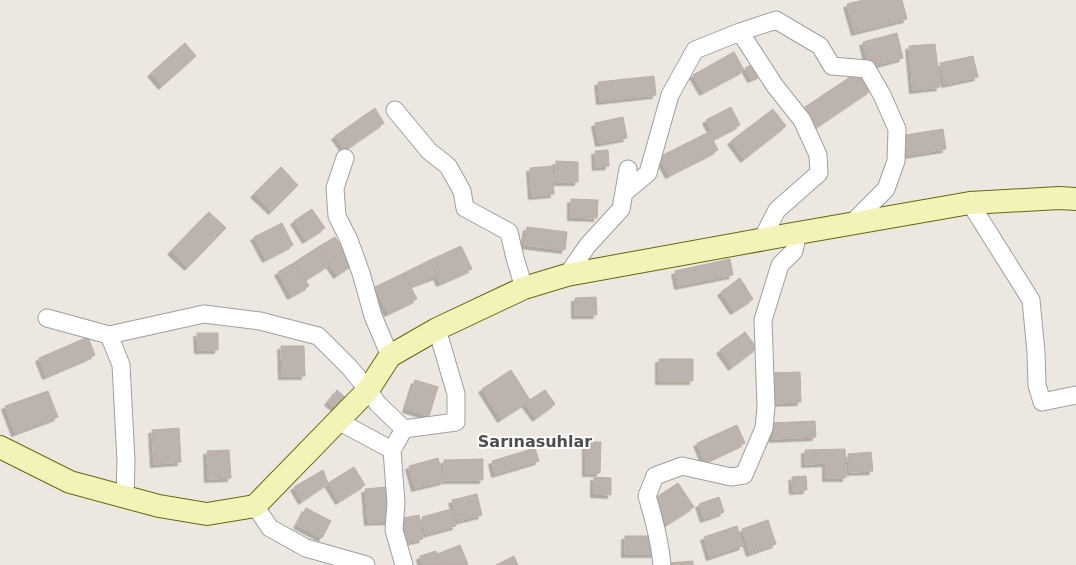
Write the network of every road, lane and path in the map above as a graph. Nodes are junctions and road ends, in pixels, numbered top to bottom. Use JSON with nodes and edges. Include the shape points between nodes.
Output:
{"nodes":[{"id":1,"x":740,"y":32,"type":"junction"},
{"id":2,"x":394,"y":110,"type":"dead end"},
{"id":3,"x":345,"y":158,"type":"dead end"},
{"id":4,"x":628,"y":169,"type":"dead end"},
{"id":5,"x":624,"y":193,"type":"junction"},
{"id":6,"x":1076,"y":199,"type":"edge"},
{"id":7,"x":970,"y":203,"type":"junction"},
{"id":8,"x":852,"y":223,"type":"junction"},
{"id":9,"x":798,"y":232,"type":"junction"},
{"id":10,"x":762,"y":239,"type":"junction"},
{"id":11,"x":567,"y":275,"type":"junction"},
{"id":12,"x":524,"y":288,"type":"junction"},
{"id":13,"x":47,"y":318,"type":"dead end"},
{"id":14,"x":437,"y":329,"type":"junction"},
{"id":15,"x":109,"y":335,"type":"junction"},
{"id":16,"x":390,"y":356,"type":"junction"},
{"id":17,"x":368,"y":390,"type":"junction"},
{"id":18,"x":1076,"y":395,"type":"edge"},
{"id":19,"x":338,"y":421,"type":"junction"},
{"id":20,"x":404,"y":429,"type":"junction"},
{"id":21,"x":0,"y":447,"type":"edge"},
{"id":22,"x":392,"y":450,"type":"junction"},
{"id":23,"x":125,"y":497,"type":"junction"},
{"id":24,"x":255,"y":506,"type":"junction"},
{"id":25,"x":366,"y":565,"type":"edge"},
{"id":26,"x":404,"y":565,"type":"edge"},
{"id":27,"x":662,"y":565,"type":"edge"}],
"edges":[{"from":1,"to":5,"type":"street","via":[[696,50],[670,95],[648,173]]},
{"from":1,"to":8,"type":"street","via":[[776,20],[820,46],[832,66],[867,69],[897,129],[896,161],[886,189]]},
{"from":1,"to":10,"type":"street","via":[[775,86],[802,120],[818,155],[819,173],[777,210]]},
{"from":2,"to":12,"type":"street","via":[[429,151],[448,166],[462,192],[465,208],[509,232]]},
{"from":3,"to":16,"type":"street","via":[[335,188],[337,216],[349,240],[373,316]]},
{"from":4,"to":5,"type":"street"},
{"from":5,"to":11,"type":"street","via":[[621,210],[588,245]]},
{"from":6,"to":7,"type":"street"},
{"from":7,"to":8,"type":"street"},
{"from":7,"to":18,"type":"street","via":[[1031,300],[1037,385],[1042,402]]},
{"from":8,"to":9,"type":"street"},
{"from":9,"to":10,"type":"street"},
{"from":9,"to":27,"type":"street","via":[[794,251],[780,265],[763,320],[766,407],[764,428],[744,475],[731,477],[682,466],[655,476],[647,496]]},
{"from":10,"to":11,"type":"street"},
{"from":11,"to":12,"type":"street"},
{"from":12,"to":14,"type":"street"},
{"from":13,"to":15,"type":"street"},
{"from":14,"to":16,"type":"street"},
{"from":14,"to":20,"type":"street","via":[[456,394],[456,422]]},
{"from":15,"to":17,"type":"street","via":[[204,314],[260,321],[318,336]]},
{"from":15,"to":23,"type":"street","via":[[121,365],[126,461]]},
{"from":16,"to":17,"type":"street"},
{"from":17,"to":19,"type":"street"},
{"from":17,"to":20,"type":"street","via":[[378,404]]},
{"from":19,"to":22,"type":"street"},
{"from":19,"to":24,"type":"street"},
{"from":20,"to":22,"type":"street"},
{"from":21,"to":23,"type":"street","via":[[70,482]]},
{"from":22,"to":26,"type":"street","via":[[396,503],[394,530]]},
{"from":23,"to":24,"type":"street","via":[[207,514]]},
{"from":24,"to":25,"type":"street","via":[[270,528],[306,548]]}]}
